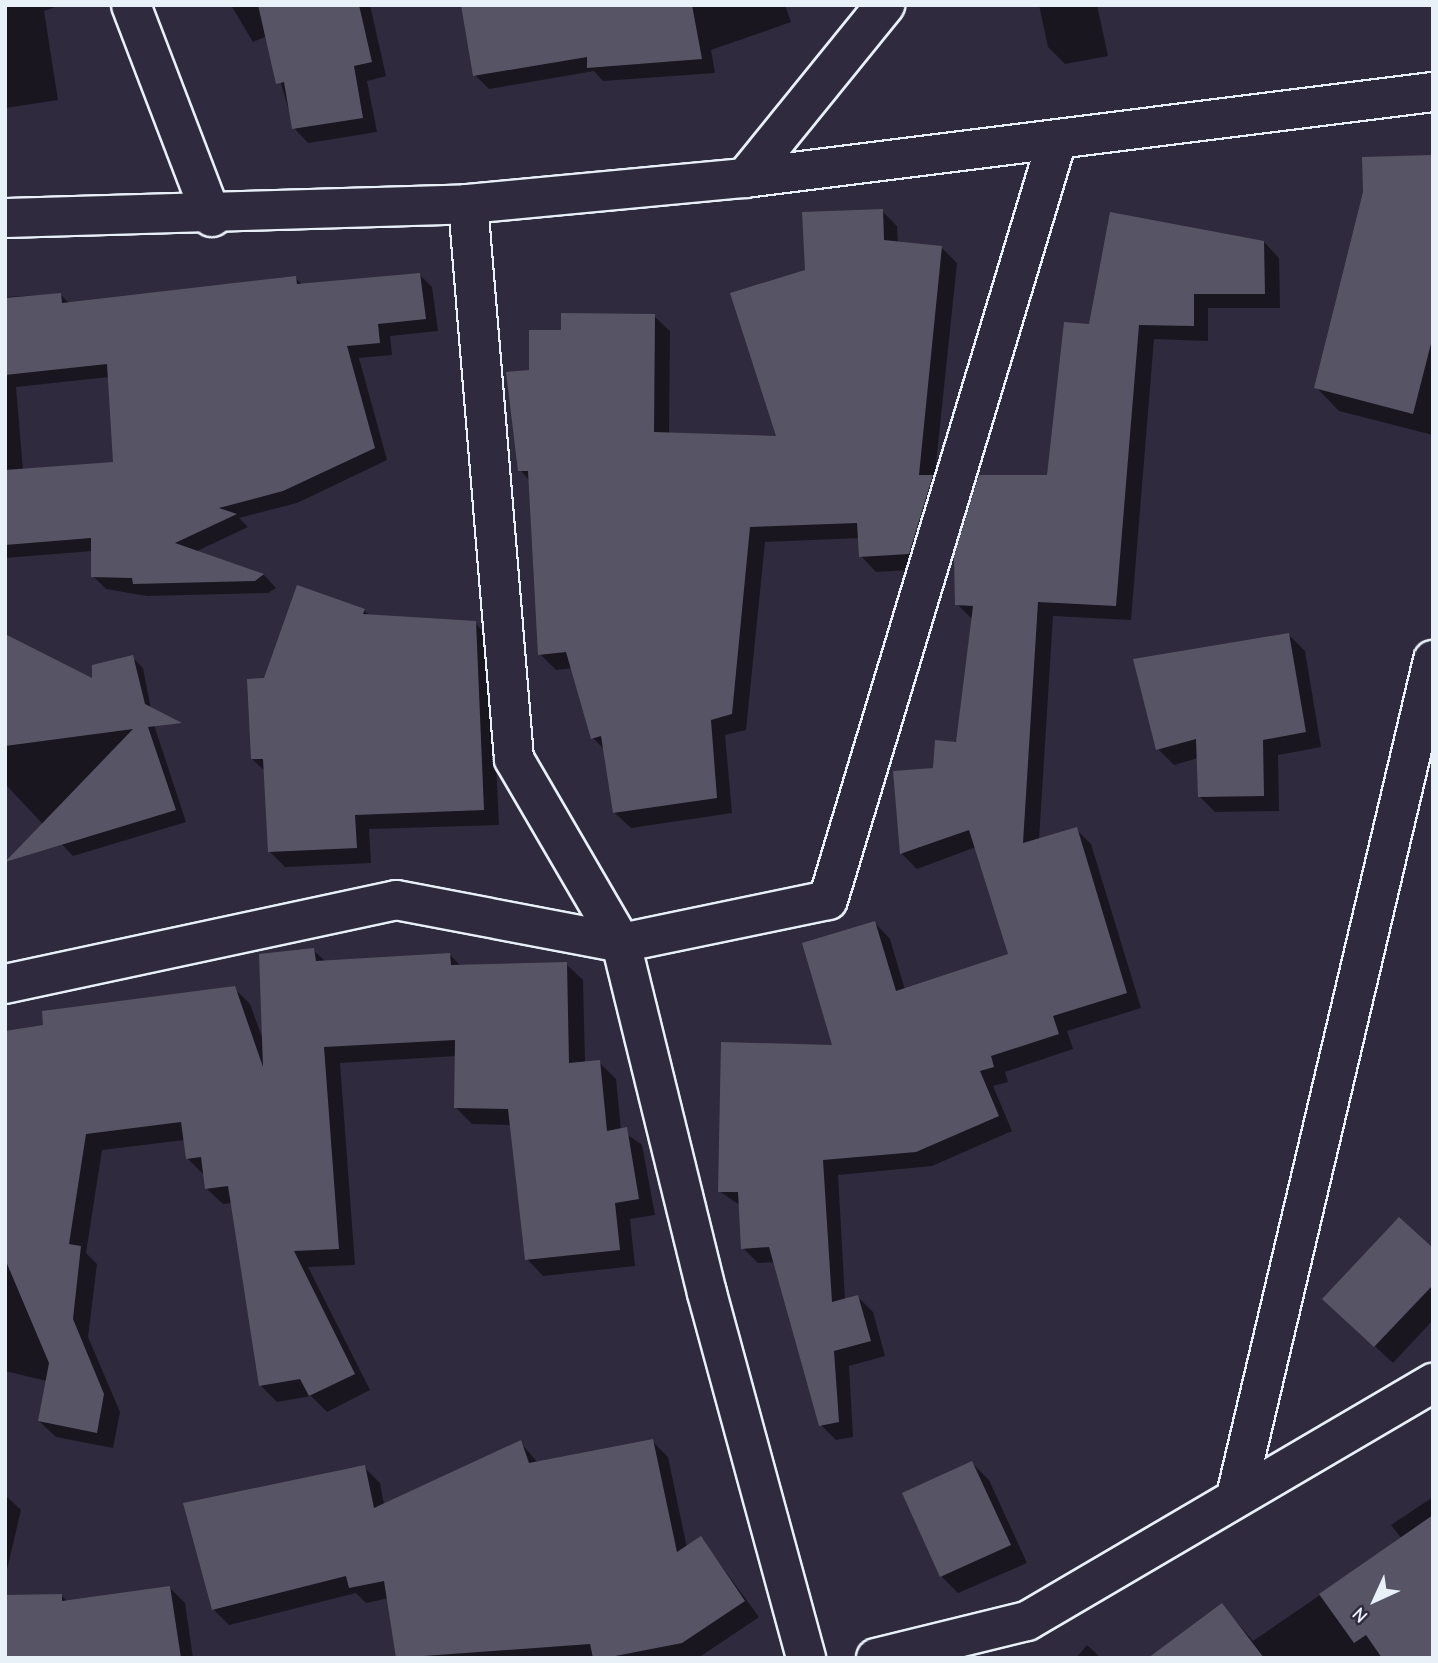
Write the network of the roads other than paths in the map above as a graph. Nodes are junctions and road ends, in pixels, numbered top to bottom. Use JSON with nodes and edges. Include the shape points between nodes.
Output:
{"nodes":[{"id":1,"x":131,"y":5,"type":"edge"},
{"id":2,"x":885,"y":5,"type":"edge"},
{"id":3,"x":1433,"y":92,"type":"edge"},
{"id":4,"x":1057,"y":140,"type":"junction"},
{"id":5,"x":745,"y":178,"type":"junction"},
{"id":6,"x":468,"y":204,"type":"junction"},
{"id":7,"x":212,"y":216,"type":"junction"},
{"id":8,"x":5,"y":218,"type":"edge"},
{"id":9,"x":1433,"y":660,"type":"edge"},
{"id":10,"x":621,"y":943,"type":"junction"},
{"id":11,"x":5,"y":984,"type":"edge"},
{"id":12,"x":1433,"y":1383,"type":"edge"},
{"id":13,"x":1236,"y":1496,"type":"junction"},
{"id":14,"x":806,"y":1658,"type":"edge"},
{"id":15,"x":876,"y":1658,"type":"edge"}],
"edges":[{"from":1,"to":7,"type":"street"},
{"from":2,"to":5,"type":"street"},
{"from":3,"to":4,"type":"street"},
{"from":4,"to":5,"type":"street"},
{"from":4,"to":10,"type":"street","via":[[828,900]]},
{"from":5,"to":6,"type":"street"},
{"from":6,"to":7,"type":"street"},
{"from":6,"to":10,"type":"street","via":[[514,759]]},
{"from":7,"to":8,"type":"street"},
{"from":9,"to":13,"type":"street"},
{"from":10,"to":11,"type":"street","via":[[396,900]]},
{"from":10,"to":14,"type":"street","via":[[707,1293]]},
{"from":12,"to":13,"type":"street"},
{"from":13,"to":15,"type":"street","via":[[1027,1621]]}]}
